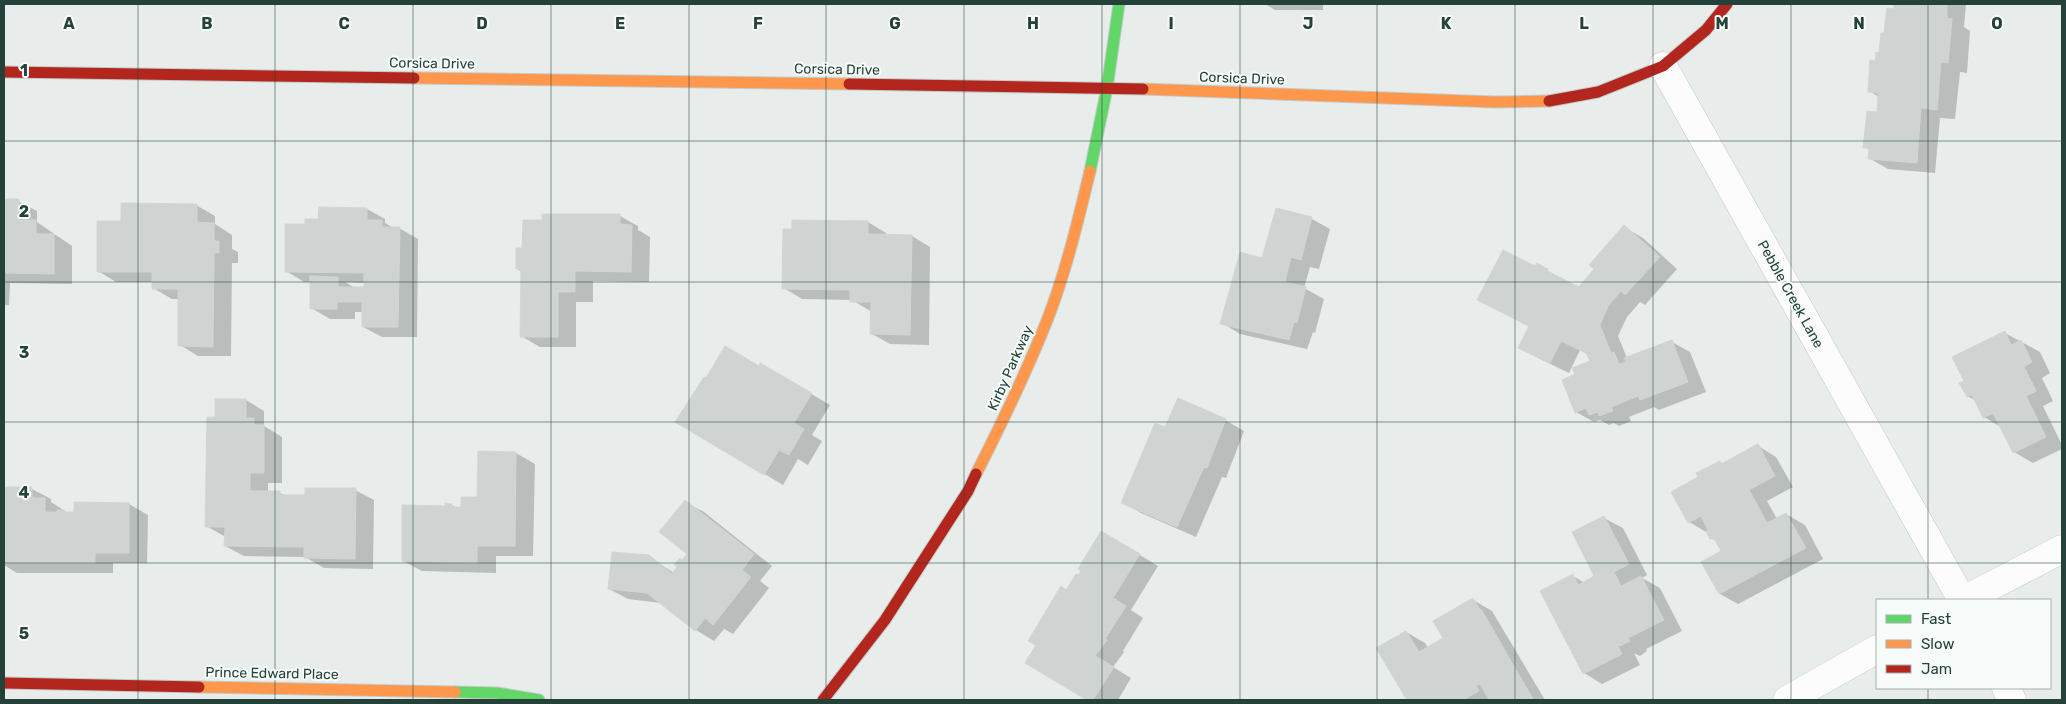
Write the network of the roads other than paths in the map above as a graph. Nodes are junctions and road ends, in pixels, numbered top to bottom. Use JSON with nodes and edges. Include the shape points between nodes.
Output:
{"nodes":[{"id":1,"x":1119,"y":4,"type":"edge"},
{"id":2,"x":1727,"y":4,"type":"edge"},
{"id":3,"x":1663,"y":66,"type":"junction"},
{"id":4,"x":4,"y":72,"type":"edge"},
{"id":5,"x":1108,"y":88,"type":"junction"},
{"id":6,"x":2062,"y":549,"type":"edge"},
{"id":7,"x":1962,"y":599,"type":"edge"},
{"id":8,"x":1965,"y":599,"type":"edge"},
{"id":9,"x":1876,"y":650,"type":"edge"},
{"id":10,"x":4,"y":683,"type":"edge"},
{"id":11,"x":539,"y":700,"type":"edge"},
{"id":12,"x":824,"y":700,"type":"edge"},
{"id":13,"x":1787,"y":700,"type":"edge"}],
"edges":[{"from":1,"to":5,"type":"street","name":"Kirby Parkway"},
{"from":2,"to":3,"type":"street","via":[[1706,30]]},
{"from":3,"to":5,"type":"street","name":"Corsica Drive","via":[[1598,92],[1548,101]]},
{"from":3,"to":7,"type":"street","name":"Pebble Creek Lane"},
{"from":4,"to":5,"type":"street","name":"Corsica Drive"},
{"from":5,"to":12,"type":"street","name":"Kirby Parkway","via":[[1073,240],[1048,317],[1010,408],[968,491],[885,620]]},
{"from":6,"to":8,"type":"street"},
{"from":9,"to":13,"type":"street"},
{"from":10,"to":11,"type":"street","name":"Prince Edward Place","via":[[460,692]]}]}
